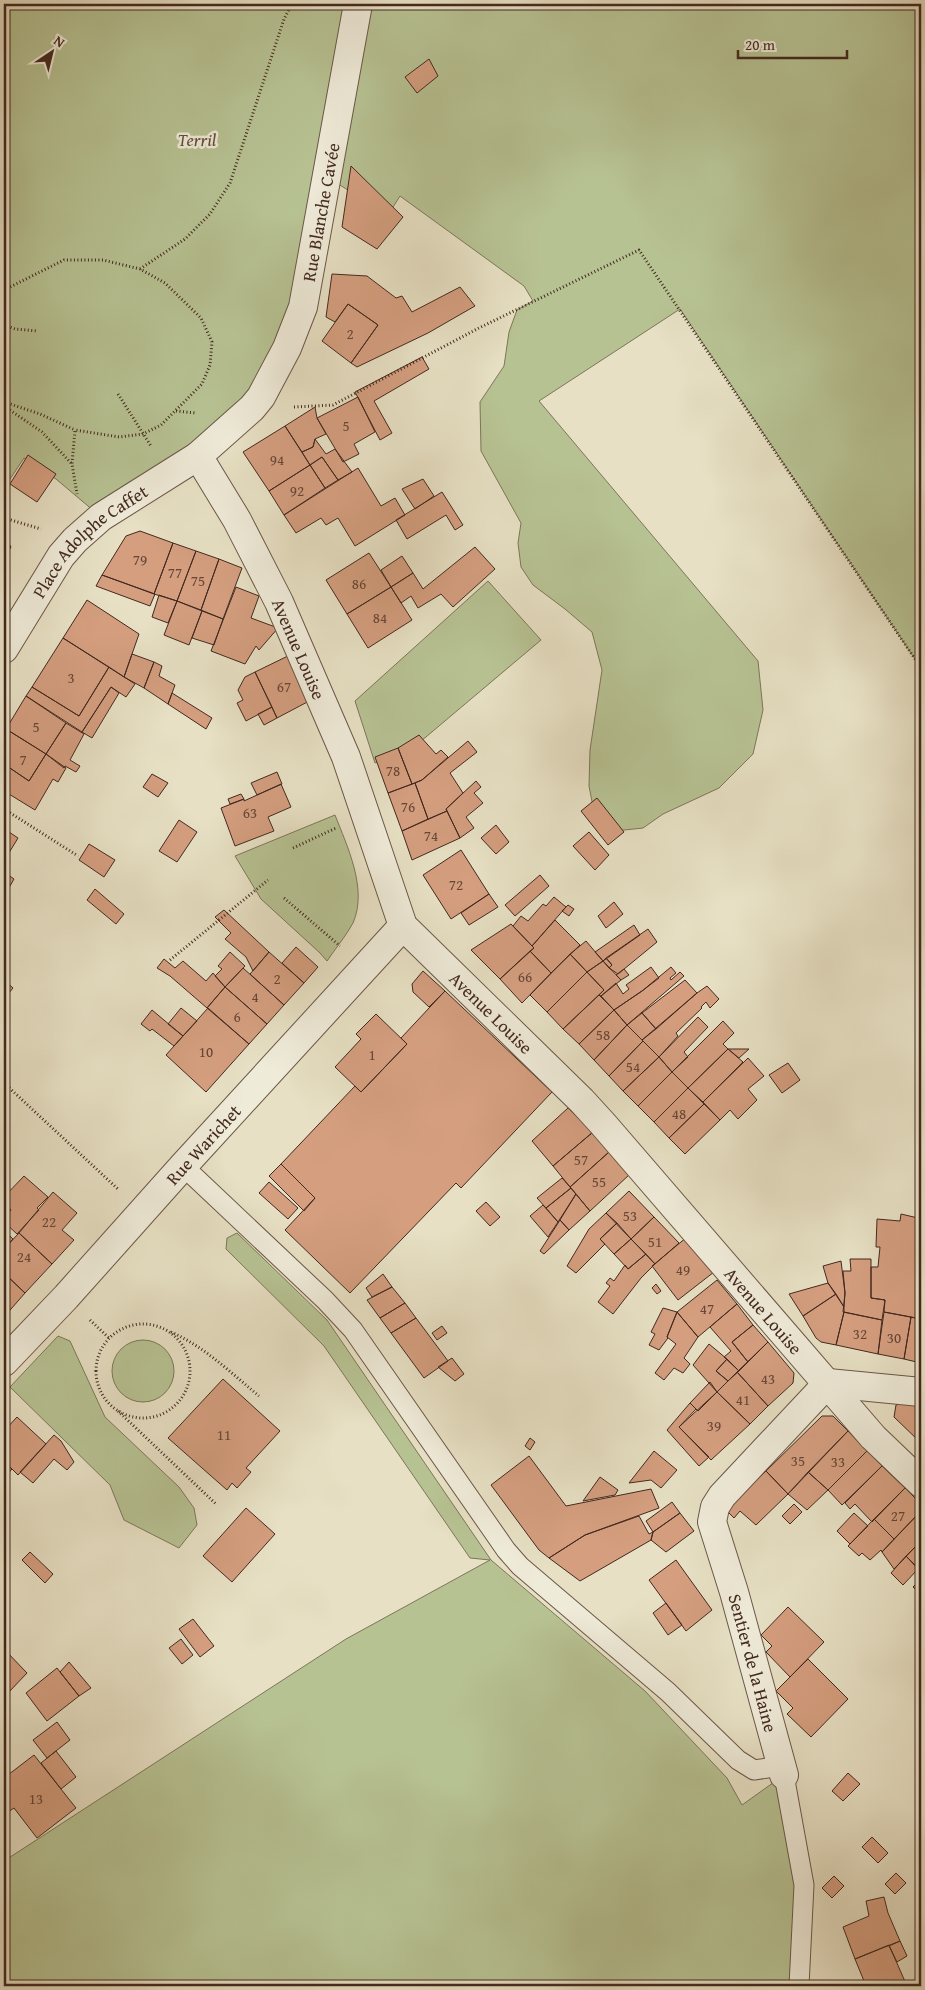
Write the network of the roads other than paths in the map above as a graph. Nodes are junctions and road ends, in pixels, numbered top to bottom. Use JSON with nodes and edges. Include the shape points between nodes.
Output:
{"nodes":[{"id":1,"x":358,"y":4,"type":"edge"},
{"id":2,"x":198,"y":456,"type":"junction"},
{"id":3,"x":4,"y":649,"type":"edge"},
{"id":4,"x":403,"y":926,"type":"junction"},
{"id":5,"x":183,"y":1166,"type":"junction"},
{"id":6,"x":4,"y":1362,"type":"edge"},
{"id":7,"x":828,"y":1383,"type":"junction"},
{"id":8,"x":921,"y":1392,"type":"edge"},
{"id":9,"x":921,"y":1483,"type":"edge"},
{"id":10,"x":782,"y":1770,"type":"junction"},
{"id":11,"x":798,"y":1986,"type":"edge"}],
"edges":[{"from":1,"to":2,"type":"street","name":"Rue Blanche Cavée","via":[[303,307],[287,348],[261,397]]},
{"from":2,"to":3,"type":"street","name":"Place Adolphe Caffet","via":[[101,517],[75,540],[61,556]]},
{"from":2,"to":4,"type":"street","name":"Avenue Louise","via":[[237,520],[279,602],[346,757]]},
{"from":4,"to":5,"type":"street","name":"Rue Warichet"},
{"from":4,"to":7,"type":"street","name":"Avenue Louise","via":[[582,1101]]},
{"from":5,"to":6,"type":"street","name":"Rue Warichet"},
{"from":5,"to":10,"type":"lane","via":[[353,1330],[520,1566],[668,1692],[738,1760],[754,1770]]},
{"from":7,"to":8,"type":"street"},
{"from":7,"to":9,"type":"street","name":"Avenue Louise","via":[[873,1437]]},
{"from":7,"to":10,"type":"street","name":"Sentier de la Haine","via":[[722,1496],[715,1507],[712,1522]]},
{"from":10,"to":11,"type":"lane","name":"Sentier de la Haine","via":[[804,1885]]}]}
